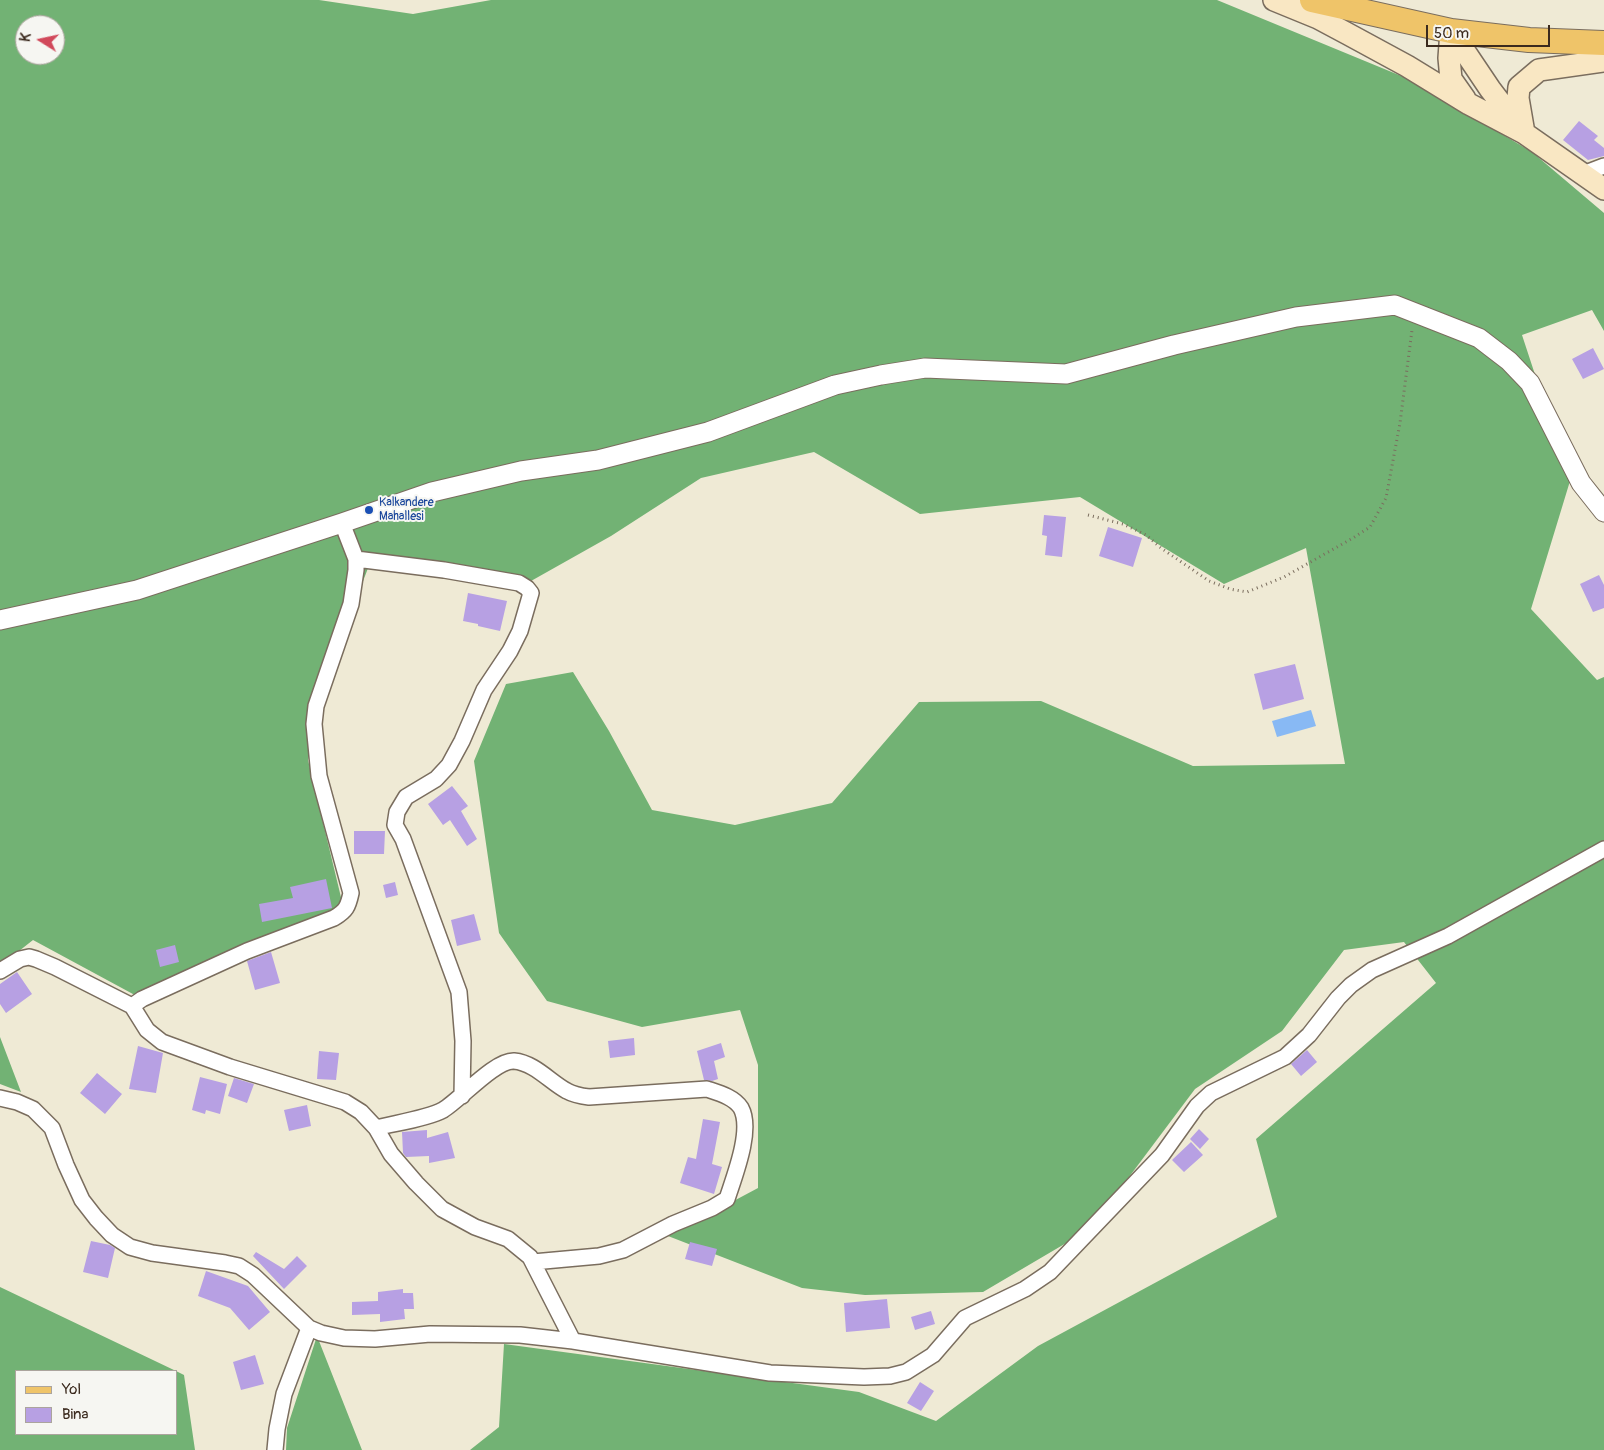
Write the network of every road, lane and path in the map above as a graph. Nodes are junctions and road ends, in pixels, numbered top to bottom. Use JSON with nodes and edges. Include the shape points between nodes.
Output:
{"nodes":[{"id":1,"x":1274,"y":0,"type":"edge"},
{"id":2,"x":1312,"y":0,"type":"edge"},
{"id":3,"x":1451,"y":31,"type":"junction"},
{"id":4,"x":1604,"y":43,"type":"edge"},
{"id":5,"x":1604,"y":61,"type":"edge"},
{"id":6,"x":1468,"y":104,"type":"junction"},
{"id":7,"x":1524,"y":134,"type":"junction"},
{"id":8,"x":1604,"y":166,"type":"edge"},
{"id":9,"x":1583,"y":174,"type":"junction"},
{"id":10,"x":1604,"y":189,"type":"edge"},
{"id":11,"x":1414,"y":312,"type":"junction"},
{"id":12,"x":1604,"y":512,"type":"edge"},
{"id":13,"x":1088,"y":515,"type":"dead end"},
{"id":14,"x":342,"y":523,"type":"junction"},
{"id":15,"x":356,"y":559,"type":"junction"},
{"id":16,"x":0,"y":620,"type":"edge"},
{"id":17,"x":1604,"y":849,"type":"edge"},
{"id":18,"x":0,"y":971,"type":"edge"},
{"id":19,"x":132,"y":1006,"type":"junction"},
{"id":20,"x":462,"y":1096,"type":"junction"},
{"id":21,"x":0,"y":1098,"type":"edge"},
{"id":22,"x":376,"y":1128,"type":"junction"},
{"id":23,"x":533,"y":1262,"type":"junction"},
{"id":24,"x":309,"y":1328,"type":"junction"},
{"id":25,"x":573,"y":1341,"type":"junction"},
{"id":26,"x":275,"y":1450,"type":"edge"}],
"edges":[{"from":1,"to":6,"type":"main road","via":[[1348,34]]},
{"from":2,"to":3,"type":"main road"},
{"from":3,"to":4,"type":"main road","via":[[1529,40]]},
{"from":3,"to":6,"type":"main road","via":[[1451,80]]},
{"from":3,"to":7,"type":"main road"},
{"from":5,"to":7,"type":"main road","via":[[1539,70],[1519,87]]},
{"from":6,"to":7,"type":"main road"},
{"from":7,"to":9,"type":"main road"},
{"from":8,"to":9,"type":"street"},
{"from":9,"to":10,"type":"main road"},
{"from":11,"to":12,"type":"street","via":[[1479,338],[1509,361],[1530,383],[1581,484]]},
{"from":11,"to":13,"type":"path","via":[[1400,423],[1386,498],[1370,527],[1353,538],[1284,577],[1247,592],[1209,581],[1146,535],[1122,524]]},
{"from":11,"to":14,"type":"street","via":[[1395,305],[1296,317],[1066,374],[925,368],[881,375],[835,385],[708,432],[598,460],[521,470],[432,492]]},
{"from":14,"to":15,"type":"street"},
{"from":14,"to":16,"type":"street","via":[[138,590]]},
{"from":15,"to":19,"type":"street","via":[[351,604],[316,706],[314,724],[319,776],[351,893],[345,912],[247,951]]},
{"from":15,"to":20,"type":"street","via":[[519,583],[531,594],[520,631],[484,690],[449,765],[436,779],[406,797],[397,812],[395,825],[460,992]]},
{"from":17,"to":25,"type":"street","via":[[1448,936],[1372,970],[1351,985],[1309,1035],[1285,1057],[1211,1093],[1197,1106],[1162,1155],[1050,1272],[1025,1289],[965,1318],[933,1355],[906,1372],[864,1377],[770,1373]]},
{"from":18,"to":19,"type":"street","via":[[29,957]]},
{"from":19,"to":22,"type":"street","via":[[147,1030],[162,1042],[230,1067],[345,1102],[361,1112]]},
{"from":20,"to":22,"type":"street","via":[[441,1111]]},
{"from":20,"to":23,"type":"street","via":[[492,1069],[513,1061],[530,1065],[567,1092],[578,1096],[708,1089],[726,1095],[740,1108],[744,1145],[727,1199],[622,1250],[599,1256]]},
{"from":21,"to":24,"type":"street","via":[[33,1109],[52,1128],[82,1200],[112,1235],[130,1247],[152,1253],[239,1266],[253,1275]]},
{"from":22,"to":23,"type":"street","via":[[391,1154],[442,1209],[475,1227],[508,1239]]},
{"from":23,"to":25,"type":"street"},
{"from":24,"to":25,"type":"street","via":[[344,1338],[430,1334],[520,1335]]},
{"from":24,"to":26,"type":"street","via":[[284,1394]]}]}
